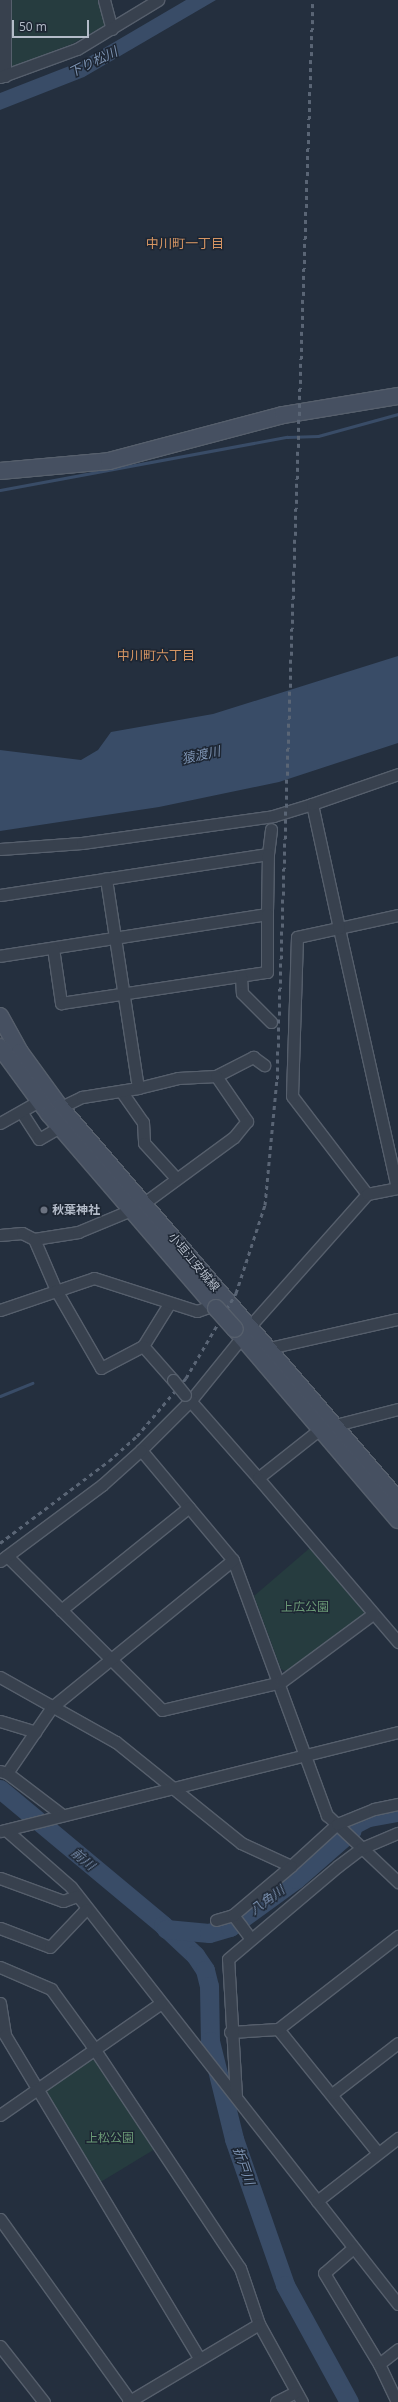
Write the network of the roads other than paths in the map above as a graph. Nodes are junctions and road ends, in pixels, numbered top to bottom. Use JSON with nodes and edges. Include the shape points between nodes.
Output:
{"nodes":[{"id":1,"x":5,"y":0,"type":"edge"},
{"id":2,"x":104,"y":0,"type":"edge"},
{"id":3,"x":158,"y":0,"type":"edge"},
{"id":4,"x":112,"y":29,"type":"junction"},
{"id":5,"x":3,"y":76,"type":"edge"},
{"id":6,"x":398,"y":396,"type":"edge"},
{"id":7,"x":0,"y":471,"type":"edge"},
{"id":8,"x":398,"y":774,"type":"edge"},
{"id":9,"x":312,"y":804,"type":"junction"},
{"id":10,"x":271,"y":829,"type":"dead end"},
{"id":11,"x":0,"y":849,"type":"edge"},
{"id":12,"x":268,"y":854,"type":"junction"},
{"id":13,"x":106,"y":878,"type":"junction"},
{"id":14,"x":0,"y":894,"type":"edge"},
{"id":15,"x":267,"y":914,"type":"junction"},
{"id":16,"x":398,"y":914,"type":"edge"},
{"id":17,"x":339,"y":928,"type":"junction"},
{"id":18,"x":115,"y":936,"type":"junction"},
{"id":19,"x":53,"y":948,"type":"junction"},
{"id":20,"x":0,"y":956,"type":"edge"},
{"id":21,"x":241,"y":976,"type":"junction"},
{"id":22,"x":124,"y":994,"type":"junction"},
{"id":23,"x":0,"y":1016,"type":"edge"},
{"id":24,"x":271,"y":1022,"type":"dead end"},
{"id":25,"x":0,"y":1047,"type":"edge"},
{"id":26,"x":264,"y":1065,"type":"dead end"},
{"id":27,"x":216,"y":1076,"type":"junction"},
{"id":28,"x":138,"y":1088,"type":"junction"},
{"id":29,"x":120,"y":1091,"type":"junction"},
{"id":30,"x":39,"y":1100,"type":"junction"},
{"id":31,"x":55,"y":1110,"type":"junction"},
{"id":32,"x":22,"y":1113,"type":"junction"},
{"id":33,"x":0,"y":1123,"type":"edge"},
{"id":34,"x":60,"y":1127,"type":"junction"},
{"id":35,"x":176,"y":1178,"type":"junction"},
{"id":36,"x":398,"y":1188,"type":"edge"},
{"id":37,"x":367,"y":1194,"type":"junction"},
{"id":38,"x":138,"y":1206,"type":"junction"},
{"id":39,"x":0,"y":1235,"type":"edge"},
{"id":40,"x":34,"y":1239,"type":"junction"},
{"id":41,"x":56,"y":1290,"type":"junction"},
{"id":42,"x":169,"y":1304,"type":"junction"},
{"id":43,"x":215,"y":1306,"type":"junction"},
{"id":44,"x":0,"y":1310,"type":"edge"},
{"id":45,"x":398,"y":1319,"type":"edge"},
{"id":46,"x":242,"y":1331,"type":"junction"},
{"id":47,"x":143,"y":1346,"type":"junction"},
{"id":48,"x":269,"y":1348,"type":"junction"},
{"id":49,"x":188,"y":1398,"type":"junction"},
{"id":50,"x":398,"y":1409,"type":"edge"},
{"id":51,"x":326,"y":1426,"type":"junction"},
{"id":52,"x":141,"y":1450,"type":"junction"},
{"id":53,"x":258,"y":1478,"type":"junction"},
{"id":54,"x":398,"y":1500,"type":"edge"},
{"id":55,"x":189,"y":1507,"type":"junction"},
{"id":56,"x":398,"y":1520,"type":"edge"},
{"id":57,"x":3,"y":1558,"type":"edge"},
{"id":58,"x":233,"y":1560,"type":"junction"},
{"id":59,"x":61,"y":1610,"type":"junction"},
{"id":60,"x":373,"y":1614,"type":"junction"},
{"id":61,"x":398,"y":1642,"type":"edge"},
{"id":62,"x":111,"y":1660,"type":"junction"},
{"id":63,"x":0,"y":1677,"type":"edge"},
{"id":64,"x":281,"y":1682,"type":"junction"},
{"id":65,"x":52,"y":1706,"type":"junction"},
{"id":66,"x":0,"y":1721,"type":"edge"},
{"id":67,"x":36,"y":1732,"type":"junction"},
{"id":68,"x":398,"y":1732,"type":"edge"},
{"id":69,"x":307,"y":1755,"type":"junction"},
{"id":70,"x":3,"y":1772,"type":"edge"},
{"id":71,"x":172,"y":1788,"type":"junction"},
{"id":72,"x":398,"y":1804,"type":"edge"},
{"id":73,"x":61,"y":1814,"type":"junction"},
{"id":74,"x":337,"y":1824,"type":"junction"},
{"id":75,"x":3,"y":1831,"type":"edge"},
{"id":76,"x":398,"y":1833,"type":"edge"},
{"id":77,"x":360,"y":1846,"type":"junction"},
{"id":78,"x":291,"y":1866,"type":"junction"},
{"id":79,"x":0,"y":1878,"type":"edge"},
{"id":80,"x":398,"y":1882,"type":"edge"},
{"id":81,"x":77,"y":1896,"type":"junction"},
{"id":82,"x":86,"y":1909,"type":"junction"},
{"id":83,"x":233,"y":1915,"type":"junction"},
{"id":84,"x":216,"y":1920,"type":"dead end"},
{"id":85,"x":0,"y":1928,"type":"edge"},
{"id":86,"x":398,"y":1936,"type":"edge"},
{"id":87,"x":251,"y":1939,"type":"junction"},
{"id":88,"x":0,"y":1968,"type":"edge"},
{"id":89,"x":0,"y":2002,"type":"edge"},
{"id":90,"x":161,"y":2003,"type":"junction"},
{"id":91,"x":278,"y":2029,"type":"junction"},
{"id":92,"x":230,"y":2032,"type":"junction"},
{"id":93,"x":398,"y":2043,"type":"edge"},
{"id":94,"x":95,"y":2049,"type":"junction"},
{"id":95,"x":38,"y":2090,"type":"junction"},
{"id":96,"x":332,"y":2094,"type":"junction"},
{"id":97,"x":236,"y":2096,"type":"junction"},
{"id":98,"x":0,"y":2115,"type":"edge"},
{"id":99,"x":398,"y":2138,"type":"edge"},
{"id":100,"x":378,"y":2153,"type":"junction"},
{"id":101,"x":317,"y":2200,"type":"junction"},
{"id":102,"x":0,"y":2219,"type":"edge"},
{"id":103,"x":353,"y":2248,"type":"junction"},
{"id":104,"x":398,"y":2304,"type":"edge"},
{"id":105,"x":260,"y":2324,"type":"junction"},
{"id":106,"x":0,"y":2346,"type":"edge"},
{"id":107,"x":398,"y":2349,"type":"edge"},
{"id":108,"x":200,"y":2359,"type":"junction"},
{"id":109,"x":379,"y":2364,"type":"junction"},
{"id":110,"x":296,"y":2392,"type":"junction"},
{"id":111,"x":40,"y":2401,"type":"edge"},
{"id":112,"x":129,"y":2402,"type":"edge"},
{"id":113,"x":276,"y":2402,"type":"edge"},
{"id":114,"x":302,"y":2402,"type":"edge"},
{"id":115,"x":398,"y":2402,"type":"edge"}],
"edges":[{"from":1,"to":5,"type":"street"},
{"from":2,"to":4,"type":"street"},
{"from":3,"to":4,"type":"street"},
{"from":4,"to":5,"type":"street","via":[[77,49]]},
{"from":6,"to":7,"type":"main road","via":[[283,415],[108,461]]},
{"from":8,"to":9,"type":"street"},
{"from":9,"to":11,"type":"street","via":[[273,816],[82,843]]},
{"from":9,"to":17,"type":"street"},
{"from":10,"to":12,"type":"street"},
{"from":12,"to":13,"type":"street"},
{"from":12,"to":15,"type":"street"},
{"from":13,"to":14,"type":"street"},
{"from":13,"to":18,"type":"street"},
{"from":15,"to":18,"type":"street"},
{"from":15,"to":21,"type":"street","via":[[267,972]]},
{"from":16,"to":17,"type":"street"},
{"from":17,"to":36,"type":"street"},
{"from":17,"to":37,"type":"street","via":[[297,937],[292,1096]]},
{"from":18,"to":19,"type":"street"},
{"from":18,"to":22,"type":"street"},
{"from":19,"to":20,"type":"street"},
{"from":19,"to":22,"type":"street","via":[[61,1003]]},
{"from":21,"to":22,"type":"street"},
{"from":21,"to":24,"type":"street","via":[[242,993]]},
{"from":22,"to":28,"type":"street"},
{"from":23,"to":31,"type":"main road","name":"小垣江安城線"},
{"from":25,"to":30,"type":"main road","name":"小垣江安城線"},
{"from":26,"to":27,"type":"street","via":[[252,1057]]},
{"from":27,"to":28,"type":"street","via":[[178,1078]]},
{"from":27,"to":35,"type":"street","via":[[247,1121],[234,1137]]},
{"from":28,"to":29,"type":"street"},
{"from":29,"to":31,"type":"street","via":[[82,1097]]},
{"from":29,"to":35,"type":"street","via":[[142,1122],[144,1143]]},
{"from":30,"to":31,"type":"main road","name":"小垣江安城線"},
{"from":30,"to":32,"type":"street"},
{"from":31,"to":34,"type":"main road","name":"小垣江安城線"},
{"from":31,"to":38,"type":"main road","name":"小垣江安城線"},
{"from":32,"to":33,"type":"street"},
{"from":32,"to":34,"type":"street","via":[[39,1139]]},
{"from":34,"to":38,"type":"main road","name":"小垣江安城線"},
{"from":35,"to":38,"type":"street"},
{"from":36,"to":37,"type":"street"},
{"from":37,"to":46,"type":"street"},
{"from":38,"to":40,"type":"street","via":[[78,1232]]},
{"from":38,"to":43,"type":"main road","name":"小垣江安城線"},
{"from":38,"to":46,"type":"main road","name":"小垣江安城線"},
{"from":39,"to":40,"type":"street","via":[[22,1233]]},
{"from":40,"to":41,"type":"street"},
{"from":41,"to":42,"type":"street","via":[[94,1278]]},
{"from":41,"to":44,"type":"street"},
{"from":41,"to":47,"type":"street","via":[[101,1368]]},
{"from":42,"to":43,"type":"street","via":[[196,1311]]},
{"from":42,"to":47,"type":"street"},
{"from":43,"to":46,"type":"main road","name":"小垣江安城線","bridge":true},
{"from":45,"to":48,"type":"street"},
{"from":46,"to":48,"type":"main road","name":"小垣江安城線"},
{"from":46,"to":49,"type":"street"},
{"from":46,"to":51,"type":"main road","name":"小垣江安城線"},
{"from":47,"to":49,"type":"street","bridge":true},
{"from":48,"to":51,"type":"main road","name":"小垣江安城線"},
{"from":49,"to":52,"type":"street"},
{"from":49,"to":53,"type":"street"},
{"from":50,"to":51,"type":"street"},
{"from":51,"to":53,"type":"street"},
{"from":51,"to":54,"type":"main road","name":"小垣江安城線"},
{"from":51,"to":56,"type":"main road","name":"小垣江安城線"},
{"from":52,"to":55,"type":"street"},
{"from":52,"to":57,"type":"street","via":[[102,1485]]},
{"from":53,"to":60,"type":"street"},
{"from":55,"to":58,"type":"street"},
{"from":55,"to":59,"type":"street"},
{"from":57,"to":59,"type":"street"},
{"from":58,"to":62,"type":"street"},
{"from":58,"to":64,"type":"street"},
{"from":59,"to":62,"type":"street"},
{"from":60,"to":61,"type":"street"},
{"from":60,"to":64,"type":"street"},
{"from":62,"to":64,"type":"street","via":[[162,1710]]},
{"from":62,"to":65,"type":"street"},
{"from":63,"to":65,"type":"street"},
{"from":64,"to":69,"type":"street"},
{"from":65,"to":67,"type":"street"},
{"from":65,"to":71,"type":"street","via":[[116,1742]]},
{"from":66,"to":67,"type":"street"},
{"from":67,"to":70,"type":"street"},
{"from":68,"to":69,"type":"street"},
{"from":69,"to":71,"type":"street"},
{"from":69,"to":74,"type":"street","via":[[327,1815]]},
{"from":70,"to":73,"type":"street"},
{"from":71,"to":73,"type":"street"},
{"from":71,"to":78,"type":"street","via":[[240,1843]]},
{"from":72,"to":74,"type":"street","via":[[374,1809]]},
{"from":73,"to":75,"type":"street"},
{"from":74,"to":77,"type":"street"},
{"from":74,"to":78,"type":"street"},
{"from":75,"to":81,"type":"street"},
{"from":76,"to":77,"type":"street"},
{"from":77,"to":80,"type":"street"},
{"from":77,"to":87,"type":"street"},
{"from":78,"to":83,"type":"street"},
{"from":79,"to":81,"type":"street","via":[[63,1902]]},
{"from":81,"to":82,"type":"street"},
{"from":82,"to":85,"type":"street","via":[[50,1947]]},
{"from":82,"to":90,"type":"street"},
{"from":83,"to":84,"type":"street"},
{"from":83,"to":87,"type":"street"},
{"from":86,"to":91,"type":"street"},
{"from":87,"to":92,"type":"street","via":[[228,1958]]},
{"from":88,"to":94,"type":"street","via":[[51,1989]]},
{"from":89,"to":95,"type":"street","via":[[5,2035]]},
{"from":90,"to":94,"type":"street"},
{"from":90,"to":97,"type":"street"},
{"from":91,"to":92,"type":"street"},
{"from":91,"to":96,"type":"street"},
{"from":92,"to":97,"type":"street"},
{"from":93,"to":96,"type":"street"},
{"from":94,"to":95,"type":"street"},
{"from":94,"to":105,"type":"street","via":[[240,2268]]},
{"from":95,"to":98,"type":"street"},
{"from":95,"to":108,"type":"street"},
{"from":96,"to":100,"type":"street"},
{"from":97,"to":101,"type":"street"},
{"from":99,"to":100,"type":"street"},
{"from":100,"to":101,"type":"street"},
{"from":101,"to":103,"type":"street"},
{"from":102,"to":112,"type":"street"},
{"from":103,"to":104,"type":"street"},
{"from":103,"to":109,"type":"street","via":[[324,2273]]},
{"from":105,"to":108,"type":"street"},
{"from":105,"to":110,"type":"street"},
{"from":106,"to":111,"type":"street"},
{"from":107,"to":109,"type":"street"},
{"from":108,"to":112,"type":"street"},
{"from":109,"to":115,"type":"street"},
{"from":110,"to":113,"type":"street"},
{"from":110,"to":114,"type":"street"}]}
